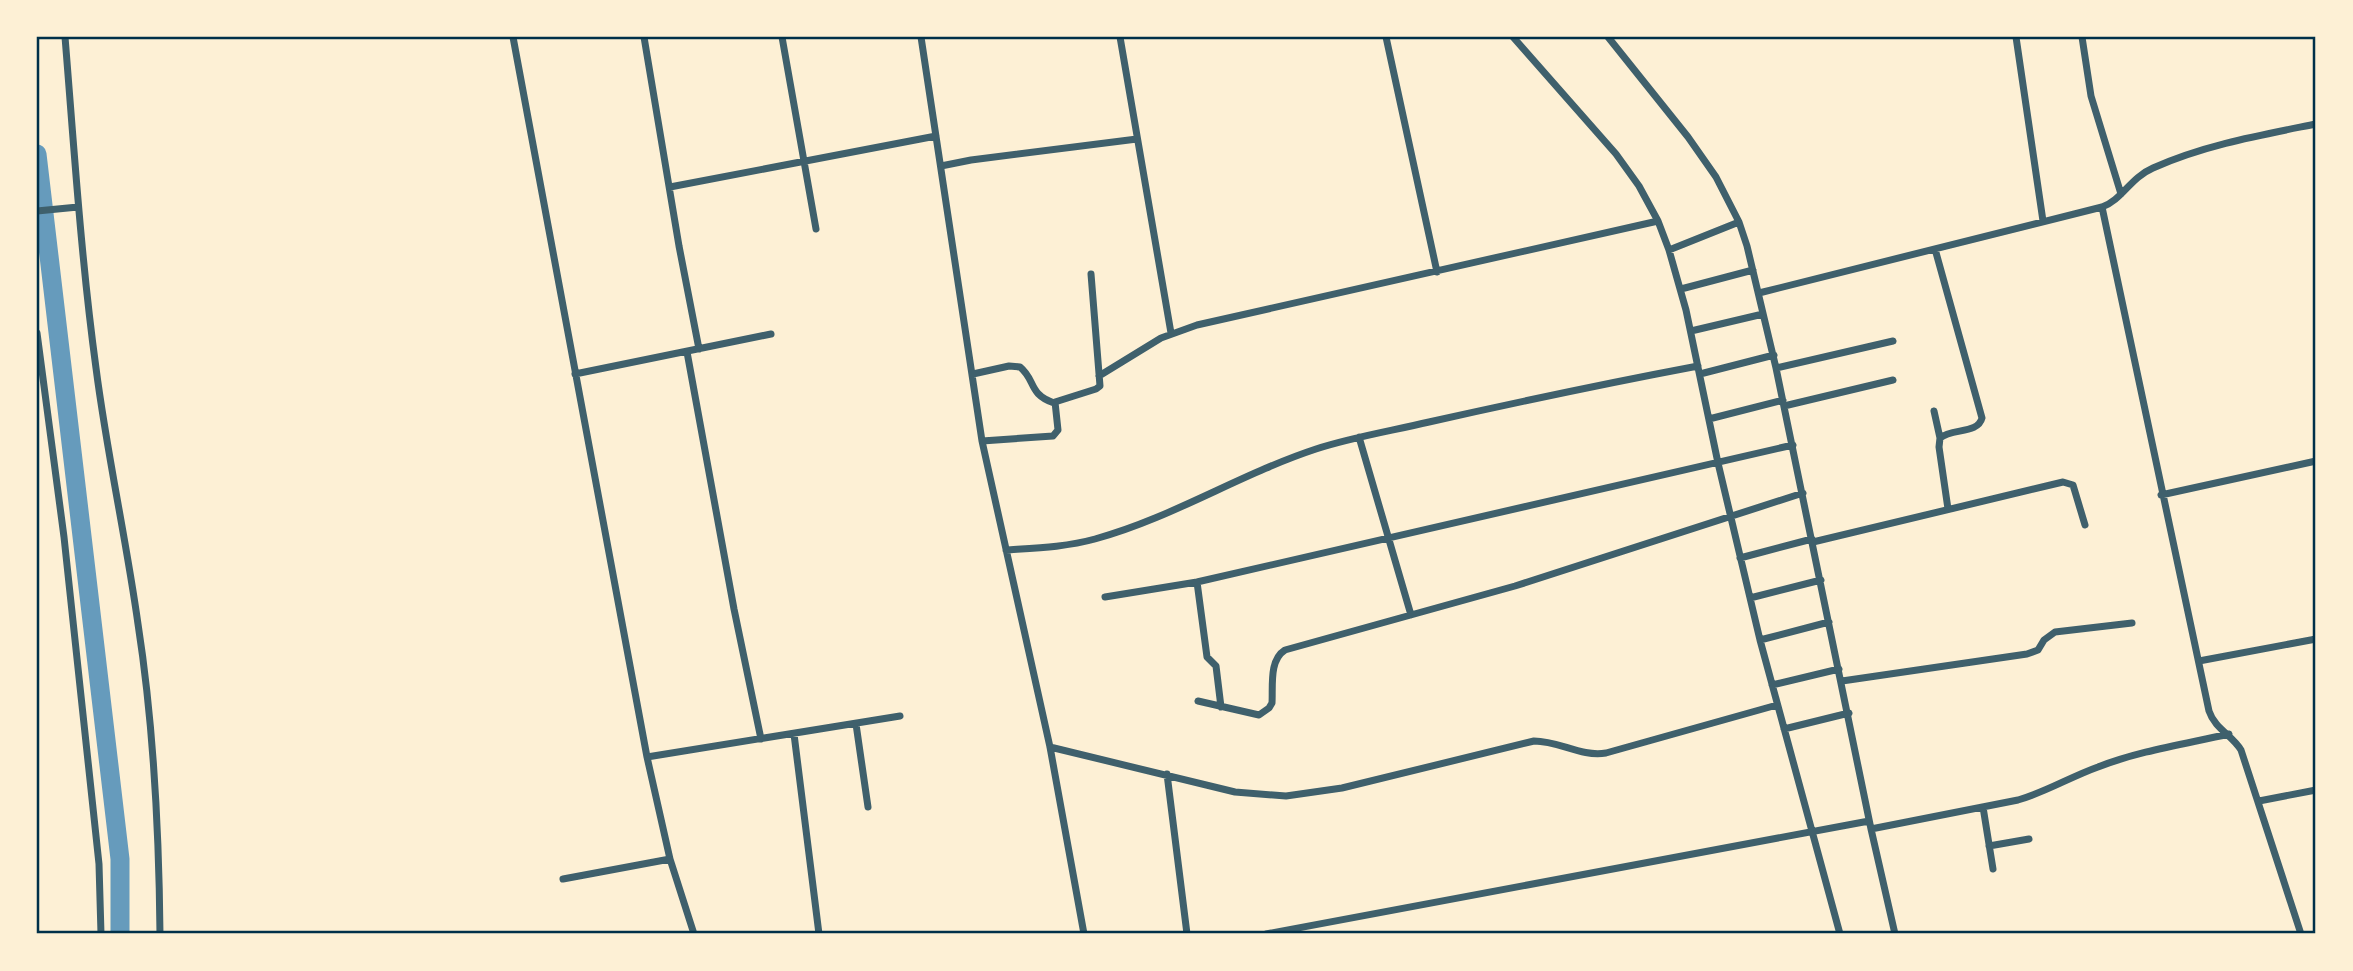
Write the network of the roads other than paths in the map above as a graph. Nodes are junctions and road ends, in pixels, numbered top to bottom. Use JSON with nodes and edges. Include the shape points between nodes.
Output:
{"nodes":[{"id":1,"x":65,"y":37,"type":"edge"},
{"id":2,"x":513,"y":37,"type":"edge"},
{"id":3,"x":644,"y":37,"type":"edge"},
{"id":4,"x":782,"y":37,"type":"edge"},
{"id":5,"x":921,"y":37,"type":"edge"},
{"id":6,"x":1120,"y":37,"type":"edge"},
{"id":7,"x":1386,"y":37,"type":"edge"},
{"id":8,"x":1513,"y":37,"type":"edge"},
{"id":9,"x":1608,"y":37,"type":"edge"},
{"id":10,"x":2016,"y":37,"type":"edge"},
{"id":11,"x":2082,"y":37,"type":"edge"},
{"id":12,"x":2316,"y":124,"type":"edge"},
{"id":13,"x":936,"y":136,"type":"junction"},
{"id":14,"x":1137,"y":139,"type":"junction"},
{"id":15,"x":804,"y":161,"type":"junction"},
{"id":16,"x":941,"y":166,"type":"junction"},
{"id":17,"x":670,"y":187,"type":"junction"},
{"id":18,"x":2121,"y":194,"type":"junction"},
{"id":19,"x":78,"y":207,"type":"junction"},
{"id":20,"x":2102,"y":207,"type":"junction"},
{"id":21,"x":37,"y":211,"type":"edge"},
{"id":22,"x":1658,"y":221,"type":"junction"},
{"id":23,"x":2043,"y":221,"type":"junction"},
{"id":24,"x":1739,"y":222,"type":"junction"},
{"id":25,"x":816,"y":229,"type":"dead end"},
{"id":26,"x":1935,"y":249,"type":"junction"},
{"id":27,"x":1669,"y":250,"type":"junction"},
{"id":28,"x":1753,"y":270,"type":"junction"},
{"id":29,"x":1437,"y":272,"type":"junction"},
{"id":30,"x":1091,"y":274,"type":"dead end"},
{"id":31,"x":1681,"y":289,"type":"junction"},
{"id":32,"x":1759,"y":293,"type":"junction"},
{"id":33,"x":1763,"y":314,"type":"junction"},
{"id":34,"x":1691,"y":331,"type":"junction"},
{"id":35,"x":37,"y":333,"type":"edge"},
{"id":36,"x":1171,"y":333,"type":"junction"},
{"id":37,"x":771,"y":334,"type":"dead end"},
{"id":38,"x":1893,"y":341,"type":"dead end"},
{"id":39,"x":699,"y":349,"type":"junction"},
{"id":40,"x":687,"y":352,"type":"junction"},
{"id":41,"x":1774,"y":355,"type":"junction"},
{"id":42,"x":1776,"y":368,"type":"junction"},
{"id":43,"x":1699,"y":370,"type":"junction"},
{"id":44,"x":575,"y":374,"type":"junction"},
{"id":45,"x":973,"y":374,"type":"junction"},
{"id":46,"x":1100,"y":376,"type":"junction"},
{"id":47,"x":1893,"y":380,"type":"dead end"},
{"id":48,"x":1054,"y":403,"type":"junction"},
{"id":49,"x":1784,"y":403,"type":"junction"},
{"id":50,"x":1934,"y":411,"type":"dead end"},
{"id":51,"x":1709,"y":419,"type":"junction"},
{"id":52,"x":1359,"y":437,"type":"junction"},
{"id":53,"x":1940,"y":438,"type":"junction"},
{"id":54,"x":982,"y":441,"type":"junction"},
{"id":55,"x":1793,"y":445,"type":"junction"},
{"id":56,"x":2316,"y":461,"type":"edge"},
{"id":57,"x":1718,"y":463,"type":"junction"},
{"id":58,"x":1802,"y":493,"type":"junction"},
{"id":59,"x":2161,"y":495,"type":"junction"},
{"id":60,"x":1948,"y":509,"type":"junction"},
{"id":61,"x":1730,"y":515,"type":"junction"},
{"id":62,"x":2085,"y":525,"type":"dead end"},
{"id":63,"x":1390,"y":539,"type":"junction"},
{"id":64,"x":1812,"y":541,"type":"junction"},
{"id":65,"x":1006,"y":550,"type":"junction"},
{"id":66,"x":1740,"y":558,"type":"junction"},
{"id":67,"x":1821,"y":580,"type":"junction"},
{"id":68,"x":1197,"y":582,"type":"junction"},
{"id":69,"x":1105,"y":597,"type":"dead end"},
{"id":70,"x":1750,"y":598,"type":"junction"},
{"id":71,"x":1411,"y":615,"type":"junction"},
{"id":72,"x":1829,"y":622,"type":"junction"},
{"id":73,"x":2132,"y":623,"type":"dead end"},
{"id":74,"x":2316,"y":639,"type":"edge"},
{"id":75,"x":1760,"y":640,"type":"junction"},
{"id":76,"x":2199,"y":661,"type":"junction"},
{"id":77,"x":1839,"y":669,"type":"junction"},
{"id":78,"x":1842,"y":681,"type":"junction"},
{"id":79,"x":1772,"y":685,"type":"junction"},
{"id":80,"x":1198,"y":701,"type":"dead end"},
{"id":81,"x":1777,"y":705,"type":"junction"},
{"id":82,"x":1221,"y":707,"type":"junction"},
{"id":83,"x":1849,"y":713,"type":"junction"},
{"id":84,"x":900,"y":716,"type":"dead end"},
{"id":85,"x":856,"y":724,"type":"junction"},
{"id":86,"x":1784,"y":729,"type":"junction"},
{"id":87,"x":794,"y":734,"type":"junction"},
{"id":88,"x":2229,"y":734,"type":"junction"},
{"id":89,"x":761,"y":739,"type":"junction"},
{"id":90,"x":1051,"y":747,"type":"junction"},
{"id":91,"x":647,"y":757,"type":"junction"},
{"id":92,"x":1167,"y":774,"type":"junction"},
{"id":93,"x":2316,"y":790,"type":"edge"},
{"id":94,"x":2259,"y":802,"type":"junction"},
{"id":95,"x":868,"y":807,"type":"dead end"},
{"id":96,"x":1983,"y":807,"type":"junction"},
{"id":97,"x":1870,"y":825,"type":"junction"},
{"id":98,"x":1813,"y":831,"type":"junction"},
{"id":99,"x":2029,"y":839,"type":"dead end"},
{"id":100,"x":1989,"y":846,"type":"junction"},
{"id":101,"x":670,"y":859,"type":"junction"},
{"id":102,"x":1993,"y":869,"type":"dead end"},
{"id":103,"x":563,"y":879,"type":"dead end"},
{"id":104,"x":101,"y":934,"type":"edge"},
{"id":105,"x":160,"y":934,"type":"edge"},
{"id":106,"x":694,"y":934,"type":"edge"},
{"id":107,"x":819,"y":934,"type":"edge"},
{"id":108,"x":1084,"y":934,"type":"edge"},
{"id":109,"x":1187,"y":934,"type":"edge"},
{"id":110,"x":1266,"y":934,"type":"edge"},
{"id":111,"x":1840,"y":934,"type":"edge"},
{"id":112,"x":1895,"y":934,"type":"edge"},
{"id":113,"x":2301,"y":934,"type":"edge"}],
"edges":[{"from":1,"to":19,"type":"street"},
{"from":2,"to":44,"type":"street"},
{"from":3,"to":17,"type":"street"},
{"from":4,"to":15,"type":"street"},
{"from":5,"to":13,"type":"street"},
{"from":6,"to":14,"type":"street"},
{"from":7,"to":29,"type":"street"},
{"from":8,"to":22,"type":"street","via":[[1616,154]]},
{"from":9,"to":24,"type":"street","via":[[1688,137]]},
{"from":10,"to":23,"type":"street"},
{"from":11,"to":18,"type":"street","via":[[2091,96]]},
{"from":12,"to":18,"type":"street","via":[[2167,162],[2141,174]]},
{"from":13,"to":15,"type":"street"},
{"from":13,"to":16,"type":"street"},
{"from":14,"to":16,"type":"street"},
{"from":14,"to":36,"type":"street"},
{"from":15,"to":17,"type":"street"},
{"from":15,"to":25,"type":"street"},
{"from":16,"to":45,"type":"street"},
{"from":17,"to":39,"type":"street"},
{"from":18,"to":20,"type":"street"},
{"from":19,"to":21,"type":"street"},
{"from":19,"to":105,"type":"street","via":[[96,369],[148,701]]},
{"from":20,"to":23,"type":"street"},
{"from":20,"to":59,"type":"street"},
{"from":22,"to":27,"type":"street"},
{"from":22,"to":29,"type":"street"},
{"from":23,"to":26,"type":"street"},
{"from":24,"to":27,"type":"street"},
{"from":24,"to":28,"type":"street"},
{"from":26,"to":32,"type":"street"},
{"from":26,"to":53,"type":"street","via":[[1982,418],[1976,427]]},
{"from":27,"to":31,"type":"street"},
{"from":28,"to":31,"type":"street"},
{"from":28,"to":32,"type":"street"},
{"from":29,"to":36,"type":"street"},
{"from":30,"to":46,"type":"street"},
{"from":31,"to":34,"type":"street"},
{"from":32,"to":33,"type":"street"},
{"from":33,"to":34,"type":"street"},
{"from":33,"to":41,"type":"street"},
{"from":34,"to":43,"type":"street"},
{"from":35,"to":104,"type":"street","via":[[99,864]]},
{"from":36,"to":46,"type":"street"},
{"from":37,"to":39,"type":"street"},
{"from":38,"to":42,"type":"street"},
{"from":39,"to":40,"type":"street"},
{"from":40,"to":44,"type":"street"},
{"from":40,"to":89,"type":"street"},
{"from":41,"to":42,"type":"street"},
{"from":41,"to":43,"type":"street"},
{"from":42,"to":49,"type":"street"},
{"from":43,"to":51,"type":"street"},
{"from":43,"to":52,"type":"street","via":[[1488,408]]},
{"from":44,"to":91,"type":"street"},
{"from":45,"to":48,"type":"street","via":[[1020,367],[1034,390]]},
{"from":45,"to":54,"type":"street"},
{"from":46,"to":48,"type":"street","via":[[1096,389]]},
{"from":47,"to":49,"type":"street"},
{"from":48,"to":54,"type":"street","via":[[1058,428],[1053,436]]},
{"from":49,"to":51,"type":"street"},
{"from":49,"to":55,"type":"street"},
{"from":50,"to":53,"type":"street"},
{"from":51,"to":57,"type":"street"},
{"from":52,"to":63,"type":"street"},
{"from":52,"to":65,"type":"street","via":[[1315,449],[1093,540]]},
{"from":53,"to":60,"type":"street"},
{"from":54,"to":65,"type":"street"},
{"from":55,"to":57,"type":"street"},
{"from":55,"to":58,"type":"street"},
{"from":56,"to":59,"type":"street"},
{"from":57,"to":61,"type":"street"},
{"from":57,"to":63,"type":"street"},
{"from":58,"to":61,"type":"street"},
{"from":58,"to":64,"type":"street"},
{"from":59,"to":76,"type":"street"},
{"from":60,"to":62,"type":"street","via":[[2068,482],[2075,489]]},
{"from":60,"to":64,"type":"street"},
{"from":61,"to":66,"type":"street"},
{"from":61,"to":71,"type":"street","via":[[1564,571]]},
{"from":63,"to":68,"type":"street"},
{"from":63,"to":71,"type":"street"},
{"from":64,"to":66,"type":"street"},
{"from":64,"to":67,"type":"street"},
{"from":65,"to":90,"type":"street"},
{"from":66,"to":70,"type":"street"},
{"from":67,"to":70,"type":"street"},
{"from":67,"to":72,"type":"street"},
{"from":68,"to":69,"type":"street"},
{"from":68,"to":82,"type":"street"},
{"from":70,"to":75,"type":"street"},
{"from":71,"to":82,"type":"street","via":[[1280,653],[1274,664],[1272,703],[1265,713],[1252,715]]},
{"from":72,"to":75,"type":"street"},
{"from":72,"to":77,"type":"street"},
{"from":73,"to":78,"type":"street","via":[[2055,632],[2038,650],[2027,654]]},
{"from":74,"to":76,"type":"street"},
{"from":75,"to":79,"type":"street"},
{"from":76,"to":88,"type":"street","via":[[2211,717]]},
{"from":77,"to":78,"type":"street"},
{"from":77,"to":79,"type":"street"},
{"from":78,"to":83,"type":"street"},
{"from":79,"to":81,"type":"street"},
{"from":80,"to":82,"type":"street"},
{"from":81,"to":86,"type":"street"},
{"from":81,"to":92,"type":"street","via":[[1606,753],[1585,754],[1534,741],[1286,796],[1235,792]]},
{"from":83,"to":86,"type":"street"},
{"from":83,"to":97,"type":"street"},
{"from":84,"to":85,"type":"street"},
{"from":85,"to":87,"type":"street"},
{"from":85,"to":95,"type":"street"},
{"from":86,"to":98,"type":"street"},
{"from":87,"to":89,"type":"street"},
{"from":87,"to":107,"type":"street"},
{"from":88,"to":94,"type":"street","via":[[2241,750]]},
{"from":88,"to":96,"type":"street","via":[[2120,760],[2040,793]]},
{"from":89,"to":91,"type":"street"},
{"from":90,"to":92,"type":"street"},
{"from":90,"to":108,"type":"street"},
{"from":91,"to":101,"type":"street"},
{"from":92,"to":109,"type":"street"},
{"from":93,"to":94,"type":"street"},
{"from":94,"to":113,"type":"street"},
{"from":96,"to":97,"type":"street"},
{"from":96,"to":100,"type":"street"},
{"from":97,"to":98,"type":"street"},
{"from":97,"to":112,"type":"street"},
{"from":98,"to":110,"type":"street"},
{"from":98,"to":111,"type":"street"},
{"from":99,"to":100,"type":"street"},
{"from":100,"to":102,"type":"street"},
{"from":101,"to":103,"type":"street"},
{"from":101,"to":106,"type":"street"}]}
